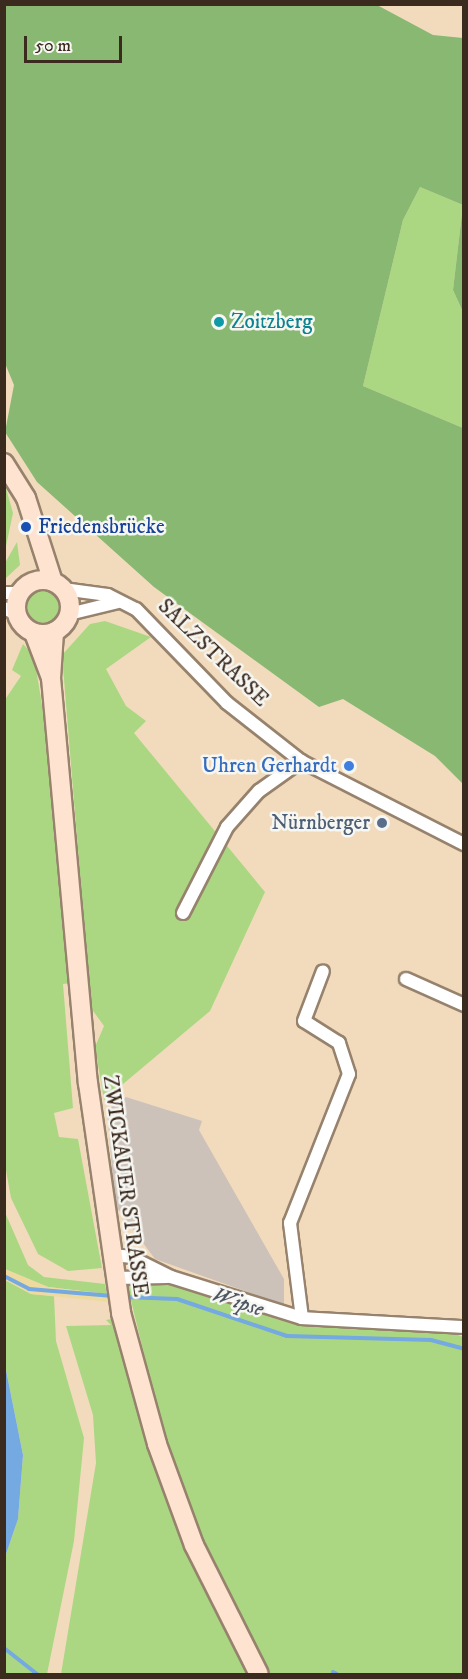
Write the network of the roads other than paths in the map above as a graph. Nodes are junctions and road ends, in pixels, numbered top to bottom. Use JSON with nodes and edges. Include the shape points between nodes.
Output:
{"nodes":[{"id":1,"x":4,"y":463,"type":"edge"},
{"id":2,"x":34,"y":528,"type":"junction"},
{"id":3,"x":58,"y":585,"type":"junction"},
{"id":4,"x":19,"y":590,"type":"edge"},
{"id":5,"x":118,"y":602,"type":"junction"},
{"id":6,"x":10,"y":611,"type":"edge"},
{"id":7,"x":69,"y":614,"type":"junction"},
{"id":8,"x":54,"y":632,"type":"junction"},
{"id":9,"x":34,"y":633,"type":"junction"},
{"id":10,"x":51,"y":678,"type":"junction"},
{"id":11,"x":301,"y":761,"type":"junction"},
{"id":12,"x":464,"y":844,"type":"edge"},
{"id":13,"x":183,"y":913,"type":"dead end"},
{"id":14,"x":323,"y":971,"type":"dead end"},
{"id":15,"x":406,"y":979,"type":"dead end"},
{"id":16,"x":464,"y":1005,"type":"edge"},
{"id":17,"x":113,"y":1270,"type":"junction"},
{"id":18,"x":171,"y":1277,"type":"junction"},
{"id":19,"x":302,"y":1318,"type":"junction"},
{"id":20,"x":463,"y":1324,"type":"edge"},
{"id":21,"x":259,"y":1674,"type":"edge"}],
"edges":[{"from":1,"to":2,"type":"main road","via":[[26,498]]},
{"from":2,"to":3,"type":"main road"},
{"from":2,"to":4,"type":"main road"},
{"from":3,"to":4,"type":"main road"},
{"from":3,"to":5,"type":"street","name":"SALZSTRASSE"},
{"from":3,"to":7,"type":"main road"},
{"from":4,"to":6,"type":"main road","name":"ZWICKAUER STRASSE"},
{"from":5,"to":7,"type":"street"},
{"from":5,"to":11,"type":"street","name":"SALZSTRASSE","via":[[136,609],[227,703]]},
{"from":6,"to":9,"type":"main road","name":"ZWICKAUER STRASSE"},
{"from":7,"to":8,"type":"main road"},
{"from":8,"to":9,"type":"main road"},
{"from":8,"to":10,"type":"main road","name":"ZWICKAUER STRASSE"},
{"from":9,"to":10,"type":"main road","name":"ZWICKAUER STRASSE"},
{"from":10,"to":17,"type":"main road","name":"ZWICKAUER STRASSE","via":[[87,1083]]},
{"from":11,"to":12,"type":"street","name":"SALZSTRASSE"},
{"from":11,"to":13,"type":"street","via":[[259,791],[227,827]]},
{"from":14,"to":19,"type":"street","via":[[304,1021],[339,1043],[349,1074],[291,1223]]},
{"from":15,"to":16,"type":"street"},
{"from":17,"to":18,"type":"street"},
{"from":17,"to":18,"type":"street","via":[[131,1257]]},
{"from":17,"to":21,"type":"main road","name":"ZWICKAUER STRASSE","via":[[157,1444],[194,1545]]},
{"from":18,"to":19,"type":"street"},
{"from":19,"to":20,"type":"street"}]}
